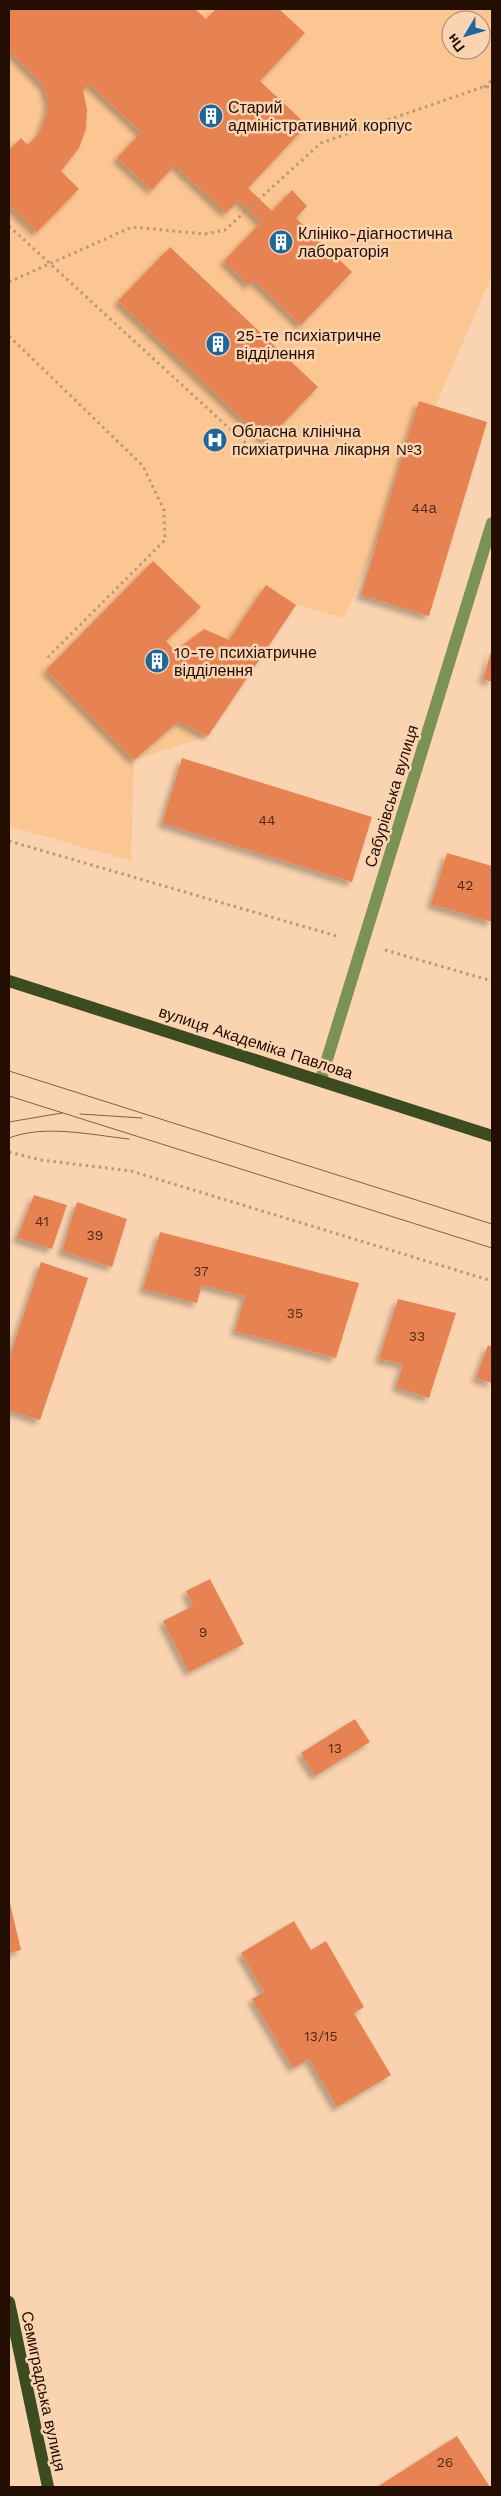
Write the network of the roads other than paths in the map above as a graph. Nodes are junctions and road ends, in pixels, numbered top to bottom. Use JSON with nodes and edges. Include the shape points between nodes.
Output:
{"nodes":[{"id":1,"x":492,"y":523,"type":"edge"},
{"id":2,"x":9,"y":981,"type":"edge"},
{"id":3,"x":321,"y":1079,"type":"junction"},
{"id":4,"x":492,"y":1136,"type":"edge"},
{"id":5,"x":9,"y":2302,"type":"edge"},
{"id":6,"x":48,"y":2487,"type":"edge"}],
"edges":[{"from":1,"to":3,"type":"street","name":"Сабурівська вулиця"},
{"from":2,"to":3,"type":"main road","name":"вулиця Академіка Павлова"},
{"from":3,"to":4,"type":"main road","name":"вулиця Академіка Павлова"},
{"from":5,"to":6,"type":"main road","name":"Семиградська вулиця"}]}
